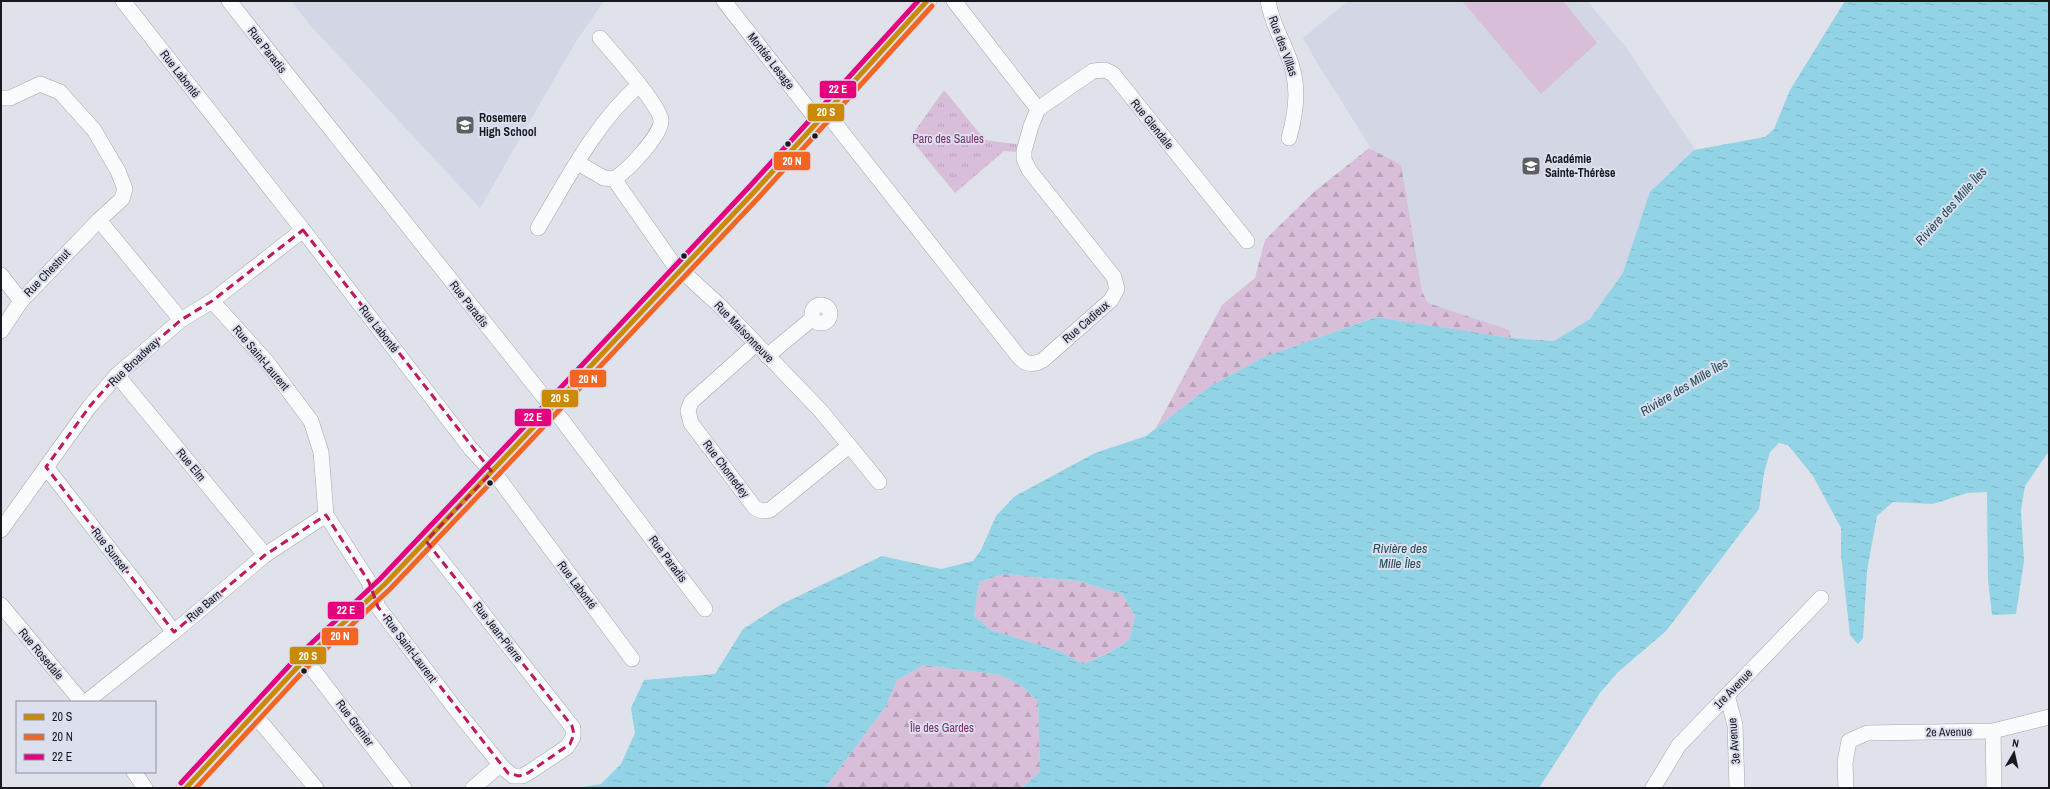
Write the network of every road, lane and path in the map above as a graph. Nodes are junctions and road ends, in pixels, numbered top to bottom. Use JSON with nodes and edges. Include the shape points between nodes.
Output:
{"nodes":[{"id":1,"x":123,"y":1,"type":"edge"},
{"id":2,"x":229,"y":1,"type":"edge"},
{"id":3,"x":927,"y":1,"type":"edge"},
{"id":4,"x":954,"y":1,"type":"edge"},
{"id":5,"x":1268,"y":1,"type":"edge"},
{"id":6,"x":728,"y":2,"type":"edge"},
{"id":7,"x":600,"y":38,"type":"dead end"},
{"id":8,"x":639,"y":85,"type":"junction"},
{"id":9,"x":1,"y":98,"type":"edge"},
{"id":10,"x":1038,"y":108,"type":"junction"},
{"id":11,"x":822,"y":116,"type":"junction"},
{"id":12,"x":1289,"y":138,"type":"dead end"},
{"id":13,"x":578,"y":163,"type":"junction"},
{"id":14,"x":614,"y":179,"type":"junction"},
{"id":15,"x":99,"y":220,"type":"junction"},
{"id":16,"x":538,"y":228,"type":"dead end"},
{"id":17,"x":303,"y":230,"type":"junction"},
{"id":18,"x":1247,"y":241,"type":"dead end"},
{"id":19,"x":681,"y":270,"type":"junction"},
{"id":20,"x":1,"y":275,"type":"edge"},
{"id":21,"x":21,"y":301,"type":"junction"},
{"id":22,"x":212,"y":301,"type":"junction"},
{"id":23,"x":813,"y":318,"type":"dead end"},
{"id":24,"x":181,"y":320,"type":"junction"},
{"id":25,"x":1,"y":331,"type":"edge"},
{"id":26,"x":756,"y":344,"type":"junction"},
{"id":27,"x":767,"y":356,"type":"junction"},
{"id":28,"x":117,"y":375,"type":"junction"},
{"id":29,"x":552,"y":408,"type":"junction"},
{"id":30,"x":849,"y":446,"type":"junction"},
{"id":31,"x":46,"y":467,"type":"junction"},
{"id":32,"x":492,"y":472,"type":"junction"},
{"id":33,"x":879,"y":482,"type":"dead end"},
{"id":34,"x":326,"y":515,"type":"junction"},
{"id":35,"x":1,"y":530,"type":"edge"},
{"id":36,"x":426,"y":541,"type":"junction"},
{"id":37,"x":265,"y":555,"type":"junction"},
{"id":38,"x":374,"y":595,"type":"junction"},
{"id":39,"x":1821,"y":598,"type":"dead end"},
{"id":40,"x":1,"y":606,"type":"edge"},
{"id":41,"x":705,"y":609,"type":"dead end"},
{"id":42,"x":174,"y":632,"type":"junction"},
{"id":43,"x":305,"y":659,"type":"junction"},
{"id":44,"x":632,"y":659,"type":"dead end"},
{"id":45,"x":1727,"y":695,"type":"junction"},
{"id":46,"x":81,"y":701,"type":"edge"},
{"id":47,"x":87,"y":701,"type":"edge"},
{"id":48,"x":254,"y":714,"type":"junction"},
{"id":49,"x":2049,"y":717,"type":"edge"},
{"id":50,"x":570,"y":723,"type":"joint"},
{"id":51,"x":1993,"y":731,"type":"junction"},
{"id":52,"x":500,"y":765,"type":"junction"},
{"id":53,"x":135,"y":773,"type":"edge"},
{"id":54,"x":145,"y":788,"type":"edge"},
{"id":55,"x":186,"y":788,"type":"edge"},
{"id":56,"x":316,"y":788,"type":"edge"},
{"id":57,"x":404,"y":788,"type":"edge"},
{"id":58,"x":473,"y":788,"type":"edge"},
{"id":59,"x":1653,"y":788,"type":"edge"},
{"id":60,"x":1737,"y":788,"type":"edge"},
{"id":61,"x":1846,"y":788,"type":"edge"},
{"id":62,"x":1994,"y":788,"type":"edge"}],
"edges":[{"from":1,"to":17,"type":"street","name":"Rue Labonté"},
{"from":2,"to":29,"type":"street","name":"Rue Paradis"},
{"from":3,"to":11,"type":"main road"},
{"from":4,"to":10,"type":"street"},
{"from":5,"to":12,"type":"street","name":"Rue des Villas","via":[[1295,79],[1295,113]]},
{"from":6,"to":11,"type":"street","name":"Montée Lesage","via":[[810,111]]},
{"from":7,"to":8,"type":"street"},
{"from":8,"to":13,"type":"street","via":[[612,112]]},
{"from":8,"to":14,"type":"street","via":[[659,114],[660,126],[656,135],[633,162]]},
{"from":9,"to":15,"type":"street","via":[[10,98],[40,84],[60,92],[94,130],[118,171],[125,189],[122,199]]},
{"from":10,"to":11,"type":"street","name":"Rue Cadieux","via":[[1024,148],[1026,166],[1112,274],[1117,286],[1111,300],[1043,360],[1032,364],[1019,357],[833,121]]},
{"from":10,"to":18,"type":"street","name":"Rue Glendale","via":[[1094,71],[1111,72]]},
{"from":11,"to":19,"type":"main road"},
{"from":13,"to":14,"type":"street","via":[[604,178]]},
{"from":13,"to":16,"type":"street"},
{"from":14,"to":19,"type":"street","name":"Rue Maisonneuve","via":[[672,262]]},
{"from":15,"to":21,"type":"street","name":"Rue Chestnut"},
{"from":15,"to":24,"type":"street"},
{"from":17,"to":22,"type":"street","name":"Rue Broadway"},
{"from":17,"to":32,"type":"street","name":"Rue Labonté","via":[[471,449]]},
{"from":19,"to":26,"type":"street","name":"Rue Maisonneuve"},
{"from":19,"to":29,"type":"main road"},
{"from":20,"to":21,"type":"street"},
{"from":21,"to":25,"type":"street","name":"Rue Chestnut"},
{"from":22,"to":24,"type":"street","name":"Rue Broadway"},
{"from":22,"to":34,"type":"street","name":"Rue Saint-Laurent","via":[[267,362],[311,420],[321,452]]},
{"from":23,"to":27,"type":"street"},
{"from":24,"to":28,"type":"street","name":"Rue Broadway"},
{"from":26,"to":27,"type":"street","name":"Rue Maisonneuve"},
{"from":26,"to":30,"type":"street","name":"Rue Chomedey","via":[[691,402],[688,411],[691,423],[756,508],[762,511],[770,510]]},
{"from":27,"to":30,"type":"street","name":"Rue Maisonneuve","via":[[821,412]]},
{"from":28,"to":31,"type":"street","name":"Rue Broadway","via":[[90,406]]},
{"from":28,"to":37,"type":"street","name":"Rue Elm"},
{"from":29,"to":32,"type":"main road"},
{"from":29,"to":41,"type":"street","name":"Rue Paradis"},
{"from":30,"to":33,"type":"street","name":"Rue Maisonneuve"},
{"from":31,"to":35,"type":"street","name":"Rue Broadway"},
{"from":31,"to":42,"type":"street","name":"Rue Sunset"},
{"from":32,"to":36,"type":"main road"},
{"from":32,"to":44,"type":"street","name":"Rue Labonté"},
{"from":34,"to":37,"type":"street","name":"Rue Barn"},
{"from":34,"to":38,"type":"street","name":"Rue Saint-Laurent","via":[[369,582]]},
{"from":36,"to":38,"type":"main road"},
{"from":36,"to":50,"type":"street","name":"Rue Jean-Pierre"},
{"from":37,"to":42,"type":"street","name":"Rue Barn"},
{"from":38,"to":43,"type":"main road"},
{"from":38,"to":52,"type":"street","name":"Rue Saint-Laurent","via":[[378,607]]},
{"from":39,"to":45,"type":"street","name":"1re Avenue"},
{"from":40,"to":46,"type":"street","name":"Rue Rosedale"},
{"from":42,"to":47,"type":"street","name":"Rue Barn"},
{"from":43,"to":48,"type":"main road"},
{"from":43,"to":57,"type":"street","name":"Rue Grenier"},
{"from":45,"to":59,"type":"street","name":"1re Avenue","via":[[1679,745]]},
{"from":45,"to":60,"type":"street","name":"3e Avenue","via":[[1735,725]]},
{"from":48,"to":55,"type":"main road"},
{"from":48,"to":56,"type":"street"},
{"from":49,"to":51,"type":"street","name":"2e Avenue"},
{"from":50,"to":52,"type":"street","name":"Rue Saint-Laurent","via":[[574,734],[570,744],[528,774],[513,776]]},
{"from":51,"to":61,"type":"street","name":"2e Avenue","via":[[1867,733],[1849,741],[1845,762]]},
{"from":51,"to":62,"type":"street"},
{"from":52,"to":58,"type":"street"},
{"from":53,"to":54,"type":"street"}]}
